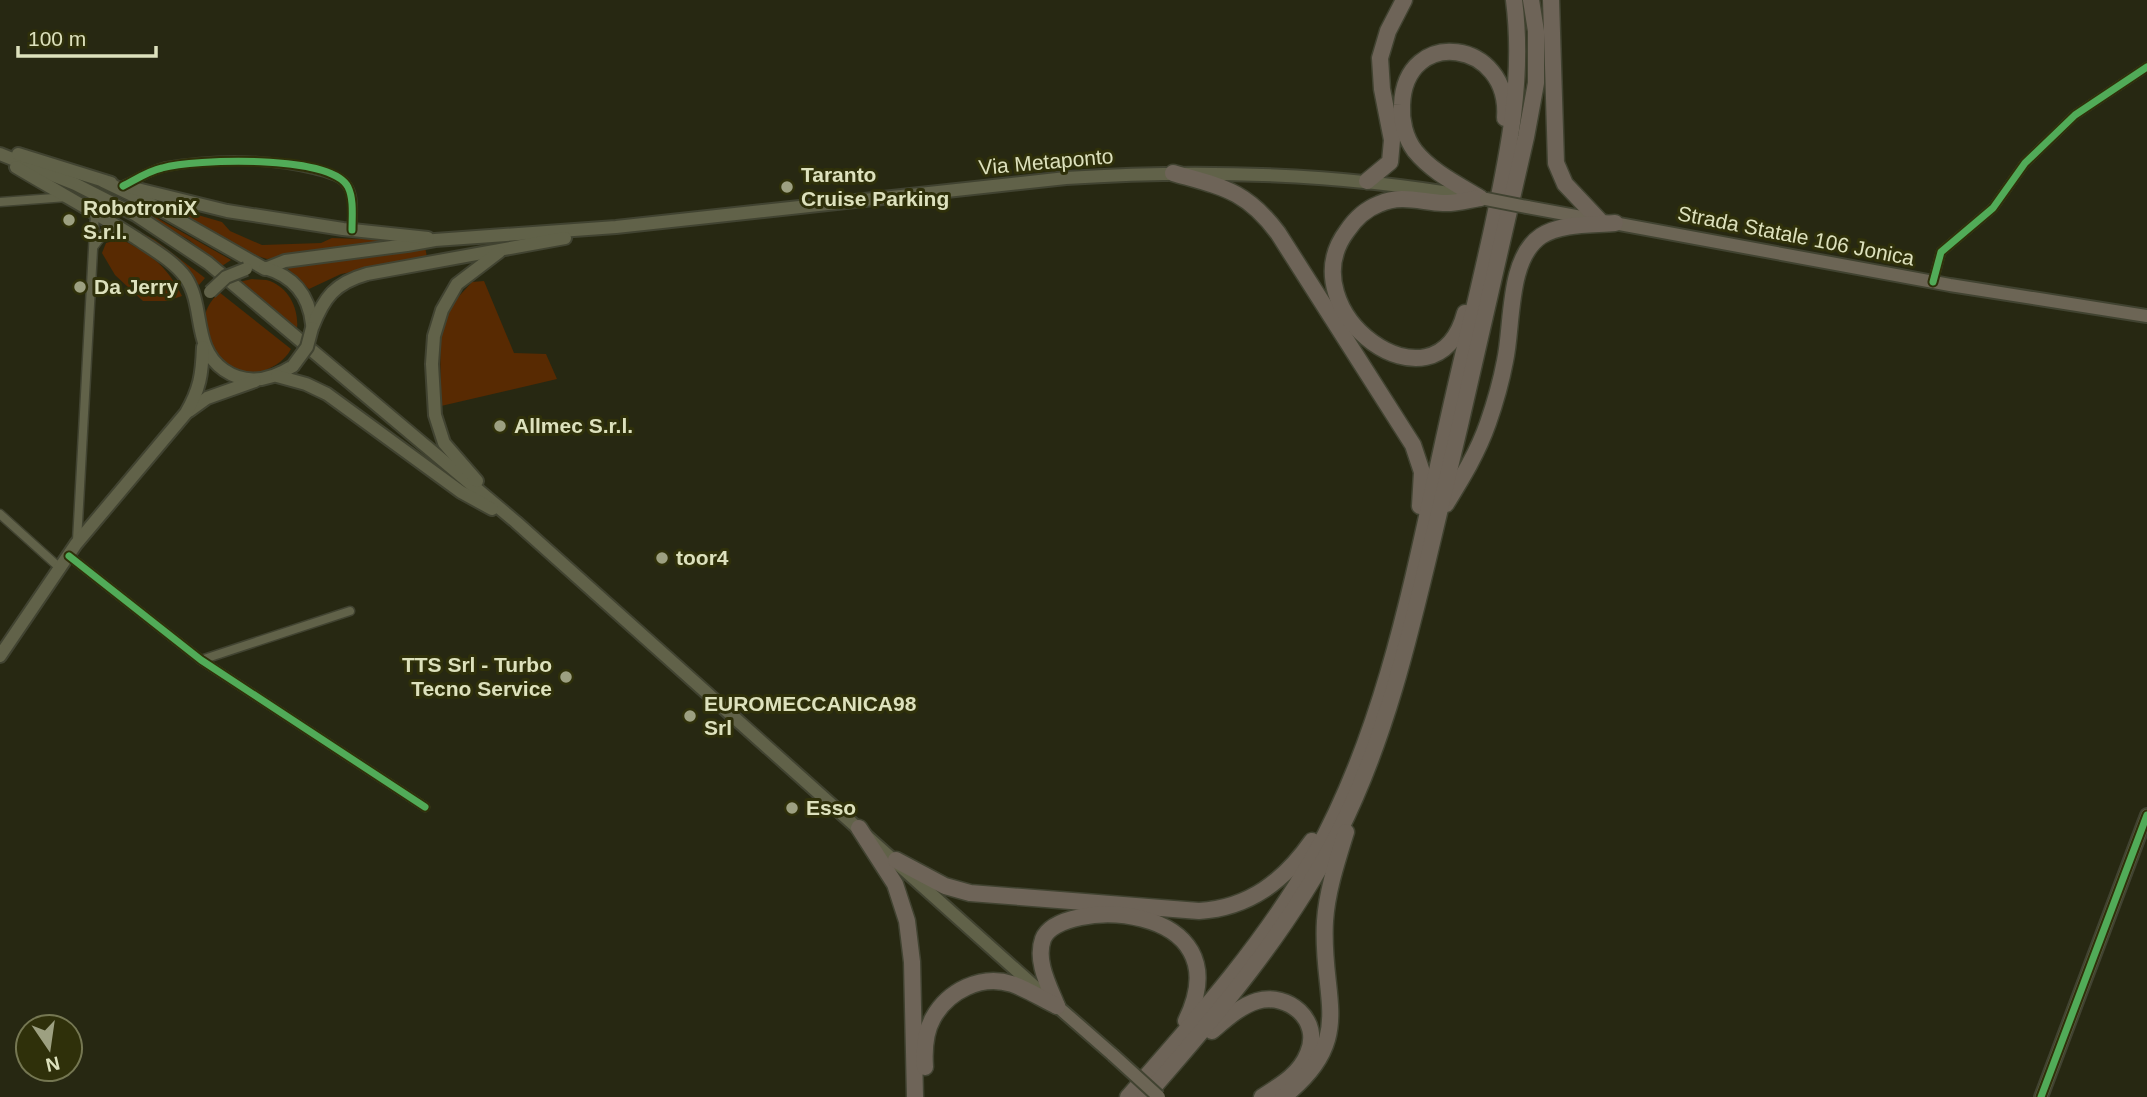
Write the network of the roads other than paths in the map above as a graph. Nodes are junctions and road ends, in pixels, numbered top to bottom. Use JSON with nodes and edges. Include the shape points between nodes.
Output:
{"nodes":[{"id":1,"x":1404,"y":0,"type":"edge"},
{"id":2,"x":1514,"y":0,"type":"edge"},
{"id":3,"x":1531,"y":0,"type":"edge"},
{"id":4,"x":1552,"y":0,"type":"edge"},
{"id":5,"x":2147,"y":67,"type":"edge"},
{"id":6,"x":0,"y":154,"type":"edge"},
{"id":7,"x":1508,"y":156,"type":"junction"},
{"id":8,"x":1173,"y":173,"type":"junction"},
{"id":9,"x":103,"y":181,"type":"junction"},
{"id":10,"x":1367,"y":181,"type":"junction"},
{"id":11,"x":123,"y":186,"type":"junction"},
{"id":12,"x":67,"y":197,"type":"junction"},
{"id":13,"x":1483,"y":198,"type":"junction"},
{"id":14,"x":0,"y":202,"type":"edge"},
{"id":15,"x":95,"y":213,"type":"junction"},
{"id":16,"x":1607,"y":222,"type":"junction"},
{"id":17,"x":616,"y":227,"type":"junction"},
{"id":18,"x":121,"y":229,"type":"junction"},
{"id":19,"x":352,"y":230,"type":"junction"},
{"id":20,"x":435,"y":240,"type":"junction"},
{"id":21,"x":94,"y":246,"type":"junction"},
{"id":22,"x":502,"y":250,"type":"junction"},
{"id":23,"x":1486,"y":256,"type":"junction"},
{"id":24,"x":265,"y":268,"type":"junction"},
{"id":25,"x":1933,"y":282,"type":"junction"},
{"id":26,"x":2147,"y":316,"type":"edge"},
{"id":27,"x":200,"y":323,"type":"junction"},
{"id":28,"x":312,"y":328,"type":"junction"},
{"id":29,"x":203,"y":343,"type":"junction"},
{"id":30,"x":277,"y":376,"type":"junction"},
{"id":31,"x":256,"y":380,"type":"junction"},
{"id":32,"x":186,"y":413,"type":"junction"},
{"id":33,"x":0,"y":514,"type":"edge"},
{"id":34,"x":1438,"y":518,"type":"junction"},
{"id":35,"x":516,"y":522,"type":"junction"},
{"id":36,"x":1420,"y":542,"type":"junction"},
{"id":37,"x":73,"y":550,"type":"junction"},
{"id":38,"x":61,"y":569,"type":"junction"},
{"id":39,"x":350,"y":611,"type":"dead end"},
{"id":40,"x":0,"y":656,"type":"edge"},
{"id":41,"x":201,"y":660,"type":"junction"},
{"id":42,"x":1356,"y":781,"type":"junction"},
{"id":43,"x":425,"y":807,"type":"dead end"},
{"id":44,"x":2147,"y":815,"type":"edge"},
{"id":45,"x":859,"y":828,"type":"junction"},
{"id":46,"x":896,"y":860,"type":"junction"},
{"id":47,"x":1057,"y":1006,"type":"junction"},
{"id":48,"x":1180,"y":1048,"type":"junction"},
{"id":49,"x":1159,"y":1071,"type":"junction"},
{"id":50,"x":915,"y":1097,"type":"edge"},
{"id":51,"x":925,"y":1097,"type":"edge"},
{"id":52,"x":1128,"y":1097,"type":"edge"},
{"id":53,"x":1145,"y":1097,"type":"edge"},
{"id":54,"x":1159,"y":1097,"type":"edge"},
{"id":55,"x":1262,"y":1097,"type":"edge"},
{"id":56,"x":1283,"y":1097,"type":"edge"},
{"id":57,"x":2041,"y":1097,"type":"edge"}],
"edges":[{"from":1,"to":10,"type":"highway","via":[[1380,58],[1392,140],[1390,162]]},
{"from":2,"to":7,"type":"highway","via":[[1518,77]]},
{"from":3,"to":34,"type":"highway","via":[[1536,31],[1534,97]]},
{"from":4,"to":16,"type":"highway","via":[[1556,163],[1565,184]]},
{"from":5,"to":25,"type":"street","via":[[2075,116],[2025,163],[1993,208],[1941,252]]},
{"from":6,"to":9,"type":"main road","via":[[51,163]]},
{"from":6,"to":12,"type":"main road"},
{"from":6,"to":35,"type":"main road","via":[[136,215],[208,263]]},
{"from":7,"to":13,"type":"highway","via":[[1504,98],[1489,66],[1460,51],[1441,52],[1421,62],[1408,78],[1402,100],[1409,143],[1444,177]]},
{"from":7,"to":23,"type":"highway"},
{"from":8,"to":10,"type":"main road","name":"Via Metaponto","via":[[1265,173]]},
{"from":8,"to":17,"type":"main road","name":"Via Metaponto","via":[[1066,178]]},
{"from":8,"to":36,"type":"highway","via":[[1242,197],[1278,233],[1413,445],[1422,472]]},
{"from":9,"to":11,"type":"main road"},
{"from":9,"to":24,"type":"main road"},
{"from":10,"to":13,"type":"main road","name":"Via Metaponto"},
{"from":11,"to":19,"type":"main road","via":[[227,211]]},
{"from":11,"to":19,"type":"street","via":[[161,168],[190,164],[248,160],[294,165],[339,178],[348,186]]},
{"from":12,"to":14,"type":"street"},
{"from":12,"to":15,"type":"main road"},
{"from":13,"to":16,"type":"main road","name":"Strada Statale 106 Jonica","bridge":true},
{"from":13,"to":23,"type":"highway","via":[[1442,203],[1397,199],[1369,209],[1340,240],[1334,285],[1346,313],[1373,344],[1391,354],[1422,357],[1439,351],[1457,333],[1474,275]]},
{"from":15,"to":18,"type":"main road"},
{"from":15,"to":21,"type":"street"},
{"from":16,"to":25,"type":"main road","name":"Strada Statale 106 Jonica"},
{"from":16,"to":34,"type":"highway","via":[[1567,227],[1542,236],[1526,251],[1516,278],[1506,360],[1488,425]]},
{"from":17,"to":20,"type":"main road"},
{"from":17,"to":22,"type":"main road"},
{"from":18,"to":21,"type":"street","via":[[103,234]]},
{"from":18,"to":27,"type":"main road","via":[[185,276]]},
{"from":19,"to":20,"type":"main road"},
{"from":20,"to":24,"type":"main road","via":[[285,261]]},
{"from":21,"to":37,"type":"street"},
{"from":22,"to":28,"type":"main road","via":[[347,279],[320,308]]},
{"from":22,"to":35,"type":"main road","via":[[457,284],[442,310],[433,336],[433,390],[444,443]]},
{"from":23,"to":36,"type":"highway"},
{"from":24,"to":27,"type":"main road","bridge":true,"via":[[226,277],[209,292]]},
{"from":24,"to":28,"type":"main road","via":[[285,276],[302,292],[311,310]]},
{"from":25,"to":26,"type":"main road","name":"Strada Statale 106 Jonica"},
{"from":27,"to":29,"type":"main road"},
{"from":28,"to":30,"type":"main road","bridge":true,"via":[[307,347],[293,366]]},
{"from":29,"to":31,"type":"main road","via":[[222,369]]},
{"from":29,"to":32,"type":"main road","via":[[202,376]]},
{"from":30,"to":31,"type":"main road"},
{"from":30,"to":35,"type":"main road","via":[[327,394],[461,492]]},
{"from":31,"to":32,"type":"main road","via":[[207,398]]},
{"from":32,"to":37,"type":"main road"},
{"from":33,"to":38,"type":"street"},
{"from":34,"to":42,"type":"highway","via":[[1380,735]]},
{"from":35,"to":45,"type":"main road"},
{"from":36,"to":42,"type":"highway"},
{"from":37,"to":38,"type":"main road"},
{"from":37,"to":41,"type":"street"},
{"from":38,"to":40,"type":"main road"},
{"from":39,"to":41,"type":"street"},
{"from":41,"to":43,"type":"street"},
{"from":42,"to":46,"type":"highway","via":[[1337,792],[1311,842],[1274,884],[1222,908],[1178,910],[970,893],[945,886]]},
{"from":42,"to":48,"type":"highway","via":[[1337,835],[1297,906],[1244,981]]},
{"from":42,"to":56,"type":"highway","via":[[1325,919],[1332,1007],[1328,1035],[1320,1061]]},
{"from":44,"to":57,"type":"main road"},
{"from":45,"to":46,"type":"main road"},
{"from":45,"to":50,"type":"highway","via":[[895,884],[907,920]]},
{"from":46,"to":47,"type":"main road"},
{"from":47,"to":48,"type":"highway","via":[[1041,953],[1044,937],[1055,925],[1101,915],[1140,918],[1165,926],[1184,940],[1194,957],[1199,981]]},
{"from":47,"to":51,"type":"highway","via":[[1011,984],[987,981],[967,986],[948,999],[932,1020],[924,1049]]},
{"from":47,"to":54,"type":"main road","bridge":true},
{"from":48,"to":49,"type":"highway"},
{"from":48,"to":55,"type":"highway","via":[[1257,1001],[1278,999],[1297,1006],[1311,1036],[1309,1052],[1297,1072]]},
{"from":49,"to":52,"type":"highway"},
{"from":49,"to":53,"type":"highway"}]}
